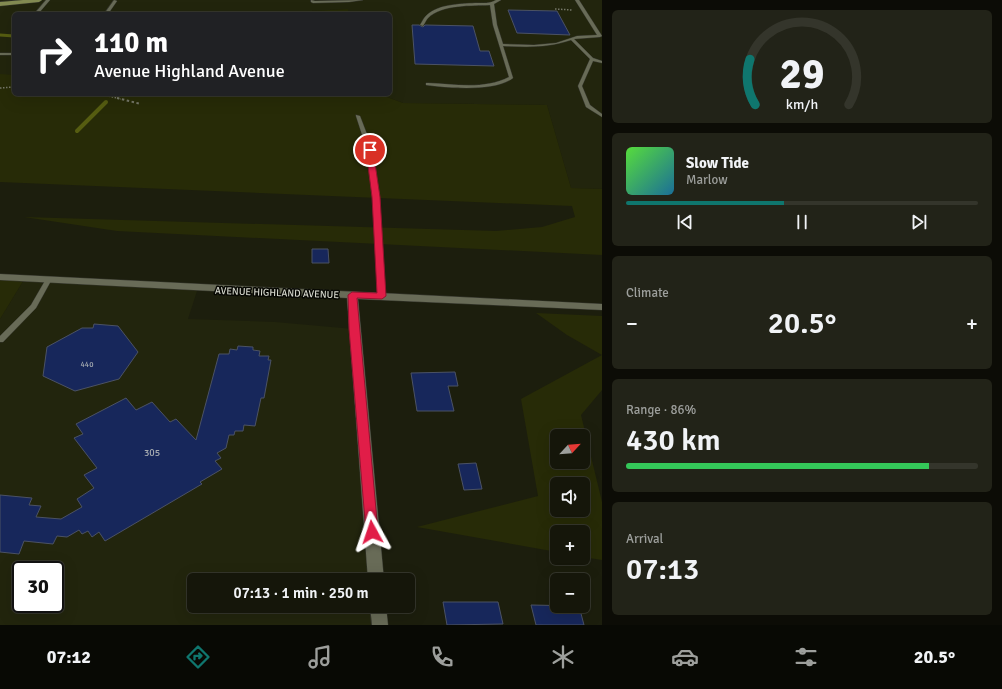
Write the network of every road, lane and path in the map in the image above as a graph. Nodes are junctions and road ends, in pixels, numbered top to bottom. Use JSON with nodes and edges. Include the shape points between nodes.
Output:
{"nodes":[{"id":1,"x":39,"y":0,"type":"edge"},
{"id":2,"x":48,"y":0,"type":"edge"},
{"id":3,"x":313,"y":0,"type":"edge"},
{"id":4,"x":349,"y":0,"type":"edge"},
{"id":5,"x":361,"y":0,"type":"edge"},
{"id":6,"x":499,"y":0,"type":"edge"},
{"id":7,"x":577,"y":0,"type":"edge"},
{"id":8,"x":115,"y":1,"type":"dead end"},
{"id":9,"x":0,"y":4,"type":"edge"},
{"id":10,"x":492,"y":4,"type":"junction"},
{"id":11,"x":555,"y":9,"type":"dead end"},
{"id":12,"x":584,"y":11,"type":"junction"},
{"id":13,"x":38,"y":12,"type":"edge"},
{"id":14,"x":107,"y":12,"type":"edge"},
{"id":15,"x":422,"y":25,"type":"dead end"},
{"id":16,"x":601,"y":36,"type":"edge"},
{"id":17,"x":572,"y":39,"type":"junction"},
{"id":18,"x":501,"y":45,"type":"junction"},
{"id":19,"x":0,"y":54,"type":"edge"},
{"id":20,"x":12,"y":54,"type":"edge"},
{"id":21,"x":592,"y":58,"type":"junction"},
{"id":22,"x":602,"y":62,"type":"edge"},
{"id":23,"x":428,"y":84,"type":"dead end"},
{"id":24,"x":12,"y":87,"type":"edge"},
{"id":25,"x":0,"y":88,"type":"edge"},
{"id":26,"x":108,"y":96,"type":"edge"},
{"id":27,"x":141,"y":104,"type":"dead end"},
{"id":28,"x":358,"y":116,"type":"dead end"},
{"id":29,"x":602,"y":116,"type":"edge"},
{"id":30,"x":0,"y":277,"type":"edge"},
{"id":31,"x":49,"y":279,"type":"junction"},
{"id":32,"x":352,"y":295,"type":"junction"},
{"id":33,"x":382,"y":296,"type":"junction"},
{"id":34,"x":602,"y":307,"type":"edge"},
{"id":35,"x":0,"y":340,"type":"edge"},
{"id":36,"x":375,"y":573,"type":"edge"},
{"id":37,"x":379,"y":613,"type":"edge"},
{"id":38,"x":380,"y":625,"type":"edge"}],
"edges":[{"from":1,"to":9,"type":"main road"},
{"from":2,"to":13,"type":"lane"},
{"from":3,"to":4,"type":"lane"},
{"from":4,"to":5,"type":"lane"},
{"from":6,"to":10,"type":"lane"},
{"from":7,"to":12,"type":"lane"},
{"from":8,"to":14,"type":"lane"},
{"from":10,"to":15,"type":"lane","via":[[441,9],[429,13]]},
{"from":10,"to":18,"type":"lane"},
{"from":11,"to":12,"type":"path"},
{"from":12,"to":16,"type":"lane"},
{"from":16,"to":17,"type":"lane"},
{"from":17,"to":18,"type":"lane","via":[[549,44]]},
{"from":17,"to":21,"type":"lane"},
{"from":18,"to":23,"type":"lane","via":[[511,78],[505,83]]},
{"from":19,"to":20,"type":"lane"},
{"from":21,"to":22,"type":"lane"},
{"from":21,"to":29,"type":"lane","via":[[580,86],[588,106]]},
{"from":24,"to":25,"type":"path"},
{"from":26,"to":27,"type":"path"},
{"from":28,"to":33,"type":"lane","via":[[370,150],[376,197]]},
{"from":30,"to":31,"type":"street","name":"AVENUE HIGHLAND AVENUE"},
{"from":31,"to":32,"type":"street","name":"AVENUE HIGHLAND AVENUE"},
{"from":31,"to":35,"type":"lane","via":[[34,306]]},
{"from":32,"to":33,"type":"street","name":"AVENUE HIGHLAND AVENUE"},
{"from":32,"to":36,"type":"street"},
{"from":33,"to":34,"type":"street","name":"AVENUE HIGHLAND AVENUE"},
{"from":37,"to":38,"type":"street"}]}
